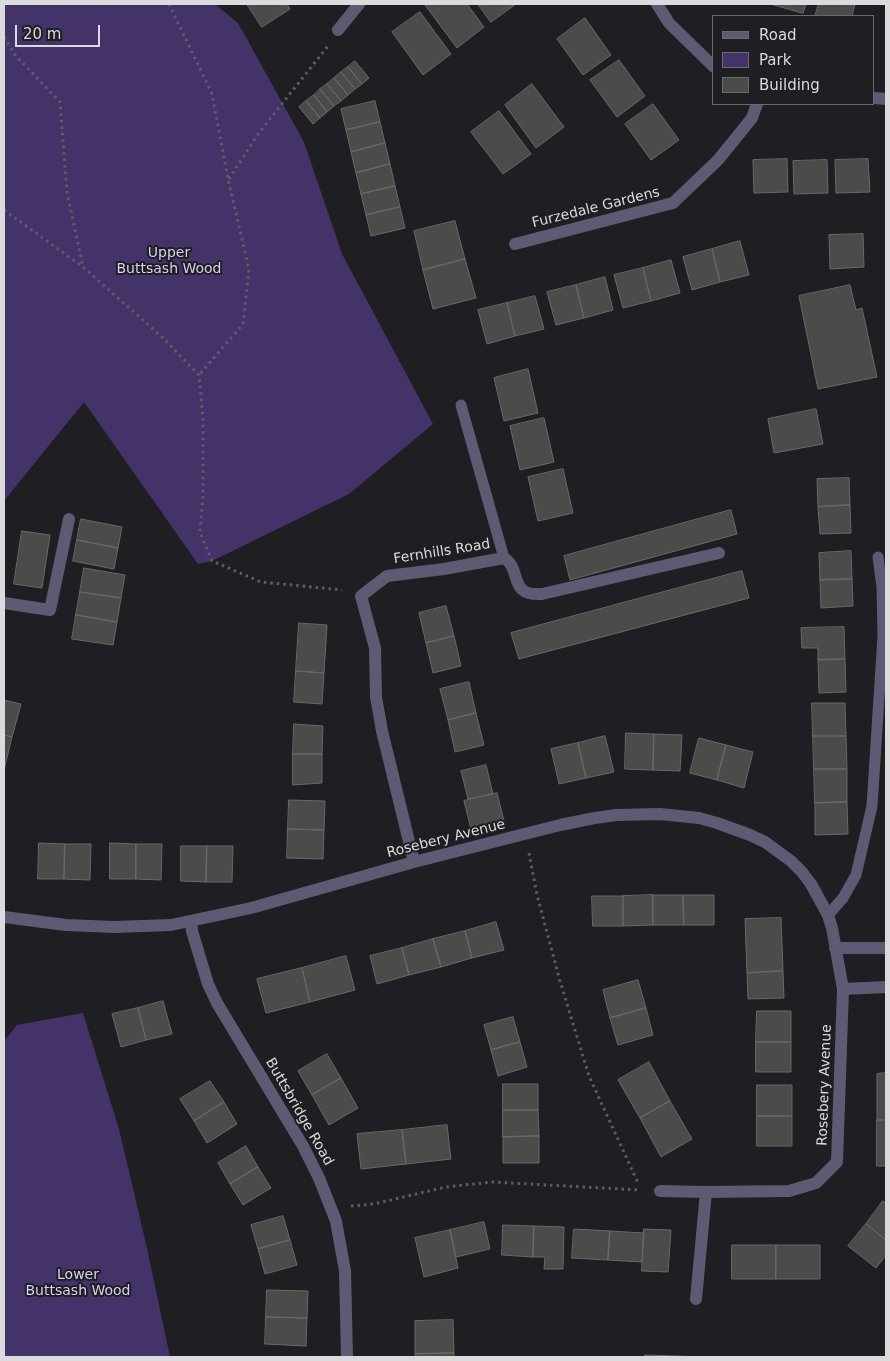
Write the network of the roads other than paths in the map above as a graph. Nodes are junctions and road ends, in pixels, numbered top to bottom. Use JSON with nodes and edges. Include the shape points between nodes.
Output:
{"nodes":[{"id":1,"x":359,"y":4,"type":"edge"},
{"id":2,"x":657,"y":4,"type":"edge"},
{"id":3,"x":338,"y":30,"type":"road end"},
{"id":4,"x":712,"y":65,"type":"edge"},
{"id":5,"x":757,"y":105,"type":"edge"},
{"id":6,"x":515,"y":244,"type":"dead end"},
{"id":7,"x":461,"y":405,"type":"dead end"},
{"id":8,"x":69,"y":519,"type":"dead end"},
{"id":9,"x":719,"y":553,"type":"dead end"},
{"id":10,"x":878,"y":557,"type":"dead end"},
{"id":11,"x":504,"y":558,"type":"junction"},
{"id":12,"x":4,"y":603,"type":"edge"},
{"id":13,"x":414,"y":862,"type":"junction"},
{"id":14,"x":828,"y":916,"type":"junction"},
{"id":15,"x":4,"y":917,"type":"edge"},
{"id":16,"x":191,"y":922,"type":"junction"},
{"id":17,"x":835,"y":948,"type":"junction"},
{"id":18,"x":886,"y":948,"type":"edge"},
{"id":19,"x":886,"y":987,"type":"edge"},
{"id":20,"x":844,"y":989,"type":"junction"},
{"id":21,"x":660,"y":1191,"type":"dead end"},
{"id":22,"x":706,"y":1192,"type":"junction"},
{"id":23,"x":696,"y":1299,"type":"dead end"},
{"id":24,"x":347,"y":1357,"type":"edge"}],
"edges":[{"from":1,"to":3,"type":"street"},
{"from":2,"to":4,"type":"street","via":[[669,23]]},
{"from":5,"to":6,"type":"street","name":"Furzedale Gardens","via":[[752,118],[718,160],[674,203]]},
{"from":7,"to":11,"type":"lane"},
{"from":8,"to":12,"type":"street","via":[[50,610]]},
{"from":9,"to":11,"type":"street","name":"Fernhills Road","via":[[542,594],[527,593],[521,589],[509,561]]},
{"from":10,"to":14,"type":"lane","via":[[883,636],[872,806],[856,875]]},
{"from":11,"to":13,"type":"street","name":"Fernhills Road","via":[[387,576],[361,596],[375,648],[376,697],[382,731]]},
{"from":13,"to":14,"type":"street","name":"Rosebery Avenue","via":[[560,825],[616,815],[699,818],[765,842],[802,872]]},
{"from":13,"to":16,"type":"street","name":"Rosebery Avenue"},
{"from":14,"to":17,"type":"street","name":"Rosebery Avenue"},
{"from":15,"to":16,"type":"street","name":"Rosebery Avenue","via":[[114,927]]},
{"from":16,"to":24,"type":"street","name":"Buttsbridge Road","via":[[208,984],[217,1003],[304,1146],[336,1221],[345,1271]]},
{"from":17,"to":18,"type":"street"},
{"from":17,"to":20,"type":"street","name":"Rosebery Avenue"},
{"from":19,"to":20,"type":"street"},
{"from":20,"to":22,"type":"street","name":"Rosebery Avenue","via":[[837,1162],[816,1183],[788,1191]]},
{"from":21,"to":22,"type":"street","name":"Rosebery Avenue"},
{"from":22,"to":23,"type":"street"}]}
